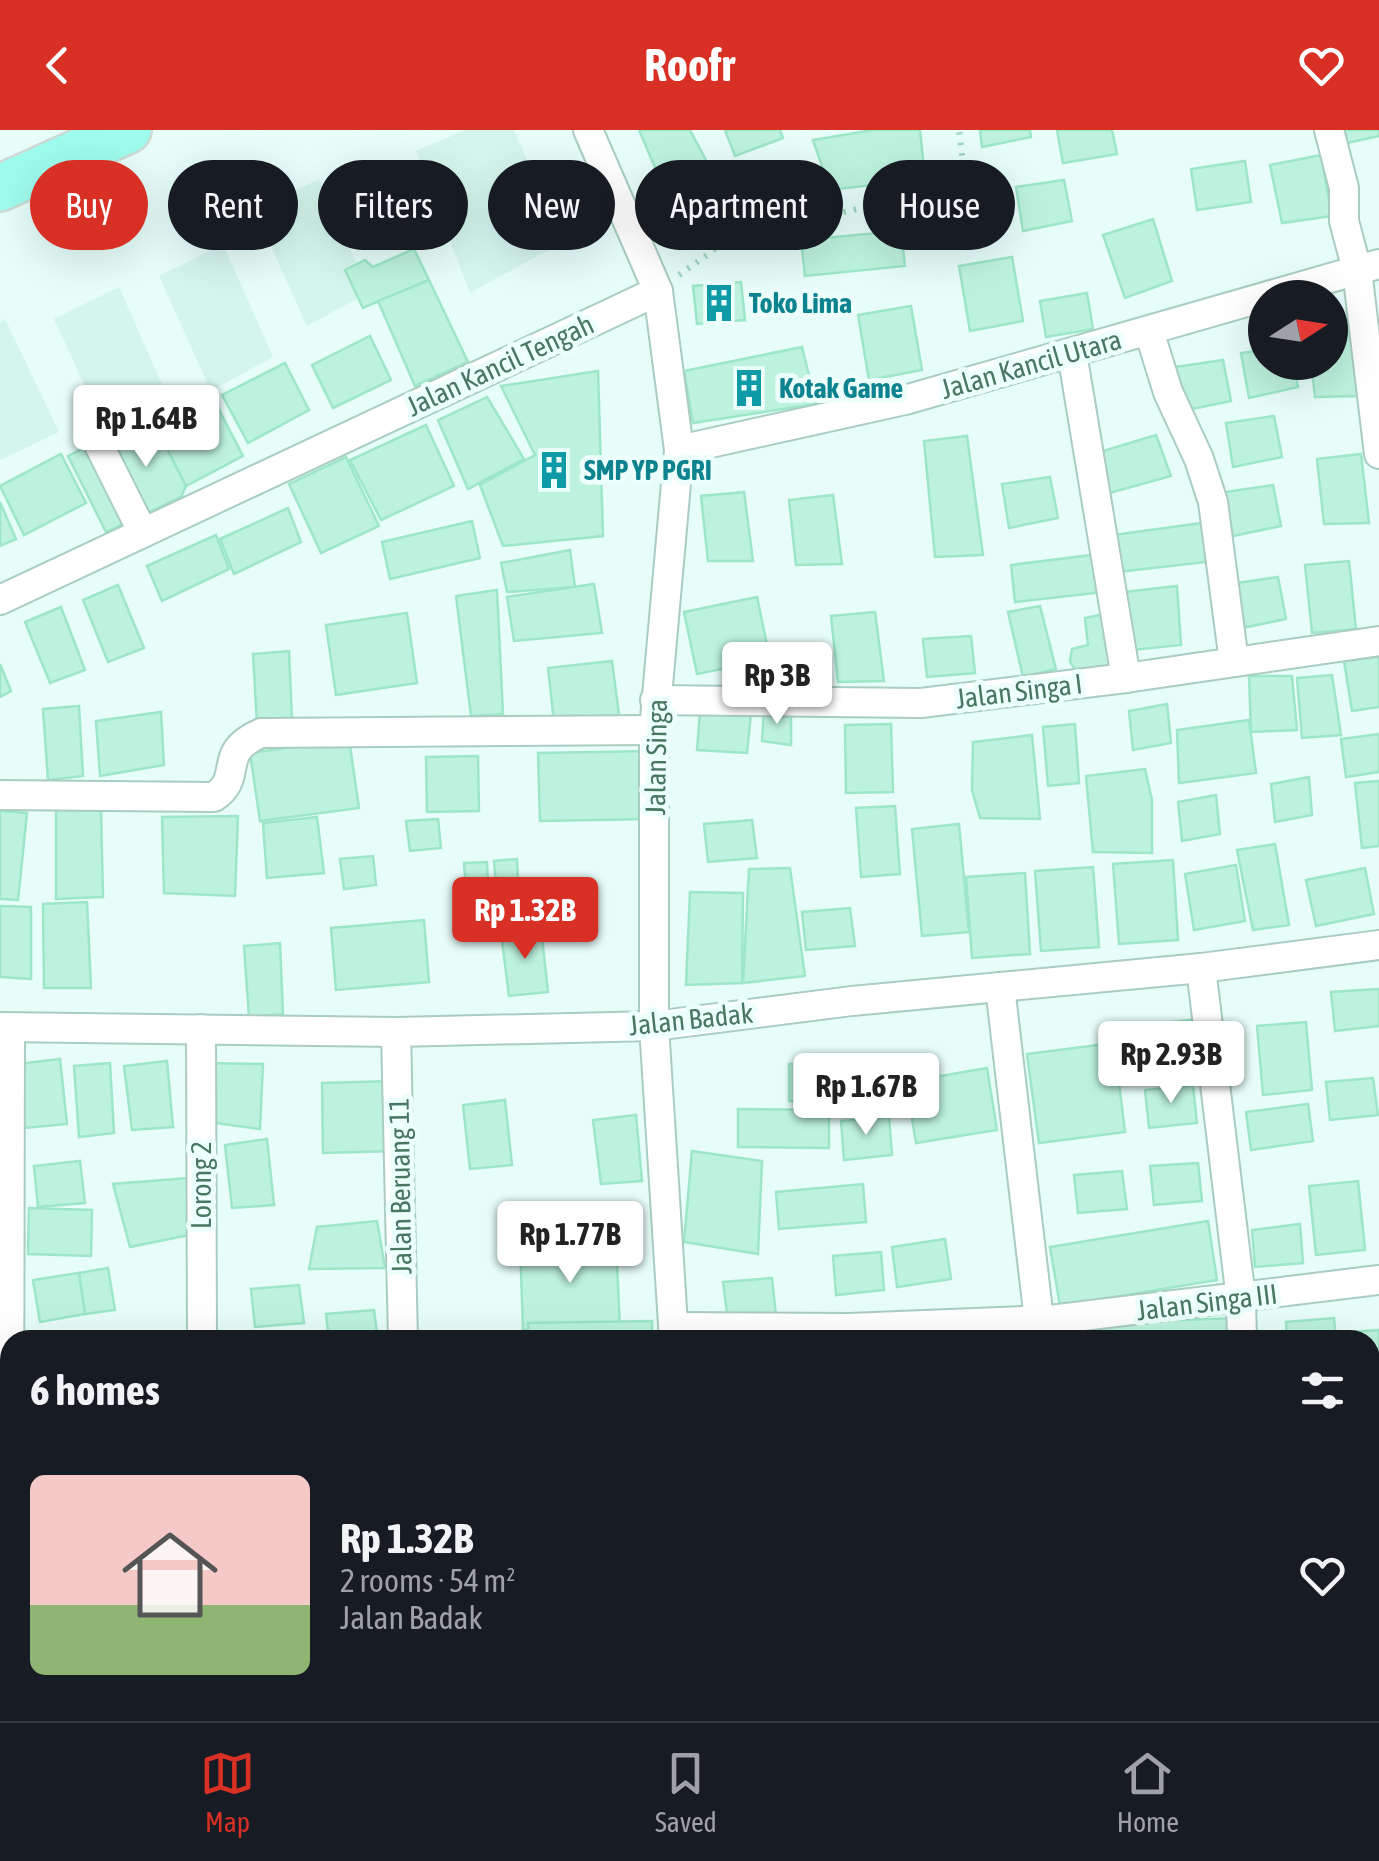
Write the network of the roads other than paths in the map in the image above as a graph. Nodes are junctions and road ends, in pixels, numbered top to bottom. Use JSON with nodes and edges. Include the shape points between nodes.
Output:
{"nodes":[{"id":1,"x":128,"y":130,"type":"edge"},
{"id":2,"x":588,"y":130,"type":"edge"},
{"id":3,"x":1329,"y":130,"type":"edge"},
{"id":4,"x":0,"y":188,"type":"edge"},
{"id":5,"x":1368,"y":267,"type":"edge"},
{"id":6,"x":658,"y":291,"type":"junction"},
{"id":7,"x":1149,"y":331,"type":"junction"},
{"id":8,"x":1072,"y":353,"type":"junction"},
{"id":9,"x":92,"y":431,"type":"dead end"},
{"id":10,"x":679,"y":450,"type":"junction"},
{"id":11,"x":1379,"y":454,"type":"edge"},
{"id":12,"x":144,"y":533,"type":"junction"},
{"id":13,"x":0,"y":600,"type":"edge"},
{"id":14,"x":1379,"y":641,"type":"edge"},
{"id":15,"x":1234,"y":662,"type":"junction"},
{"id":16,"x":1126,"y":678,"type":"junction"},
{"id":17,"x":656,"y":700,"type":"junction"},
{"id":18,"x":654,"y":730,"type":"junction"},
{"id":19,"x":0,"y":795,"type":"edge"},
{"id":20,"x":1379,"y":946,"type":"edge"},
{"id":21,"x":1201,"y":968,"type":"junction"},
{"id":22,"x":1000,"y":986,"type":"junction"},
{"id":23,"x":654,"y":1026,"type":"junction"},
{"id":24,"x":5,"y":1028,"type":"edge"},
{"id":25,"x":201,"y":1029,"type":"junction"},
{"id":26,"x":396,"y":1032,"type":"junction"},
{"id":27,"x":1379,"y":1280,"type":"edge"},
{"id":28,"x":1241,"y":1299,"type":"junction"},
{"id":29,"x":1047,"y":1327,"type":"edge"},
{"id":30,"x":8,"y":1330,"type":"edge"},
{"id":31,"x":202,"y":1330,"type":"edge"},
{"id":32,"x":403,"y":1330,"type":"edge"},
{"id":33,"x":674,"y":1330,"type":"edge"},
{"id":34,"x":791,"y":1330,"type":"edge"},
{"id":35,"x":1242,"y":1330,"type":"edge"}],
"edges":[{"from":1,"to":4,"type":"main road"},
{"from":2,"to":6,"type":"street","name":"Jalan Singa"},
{"from":3,"to":5,"type":"street","via":[[1344,188],[1344,221]]},
{"from":5,"to":7,"type":"street","name":"Jalan Kancil Utara"},
{"from":5,"to":11,"type":"street"},
{"from":6,"to":10,"type":"street","name":"Jalan Singa"},
{"from":6,"to":12,"type":"street","name":"Jalan Kancil Tengah"},
{"from":7,"to":8,"type":"street","name":"Jalan Kancil Utara"},
{"from":7,"to":15,"type":"street","via":[[1213,502]]},
{"from":8,"to":10,"type":"street","name":"Jalan Kancil Utara","via":[[905,400]]},
{"from":8,"to":16,"type":"street"},
{"from":9,"to":12,"type":"street"},
{"from":10,"to":17,"type":"street","name":"Jalan Singa"},
{"from":12,"to":13,"type":"street","name":"Jalan Kancil Tengah"},
{"from":14,"to":15,"type":"street","name":"Jalan Singa I"},
{"from":15,"to":16,"type":"street","name":"Jalan Singa I"},
{"from":16,"to":17,"type":"street","name":"Jalan Singa I","via":[[922,704]]},
{"from":17,"to":18,"type":"street","name":"Jalan Singa"},
{"from":18,"to":19,"type":"street","via":[[261,733],[234,750],[224,791],[214,797]]},
{"from":18,"to":23,"type":"street","name":"Jalan Singa"},
{"from":20,"to":21,"type":"street","name":"Jalan Badak"},
{"from":21,"to":22,"type":"street","name":"Jalan Badak"},
{"from":21,"to":28,"type":"street"},
{"from":22,"to":23,"type":"street","name":"Jalan Badak"},
{"from":22,"to":29,"type":"street"},
{"from":23,"to":26,"type":"street","name":"Jalan Badak"},
{"from":23,"to":33,"type":"street","name":"Jalan Singa"},
{"from":24,"to":25,"type":"street","name":"Jalan Badak"},
{"from":24,"to":30,"type":"street"},
{"from":25,"to":26,"type":"street","name":"Jalan Badak"},
{"from":25,"to":31,"type":"street","name":"Lorong 2"},
{"from":26,"to":32,"type":"street","name":"Jalan Beruang 11"},
{"from":27,"to":28,"type":"street","name":"Jalan Singa III"},
{"from":28,"to":29,"type":"street","name":"Jalan Singa III"},
{"from":28,"to":35,"type":"street"},
{"from":29,"to":34,"type":"street","name":"Jalan Singa III"}]}
